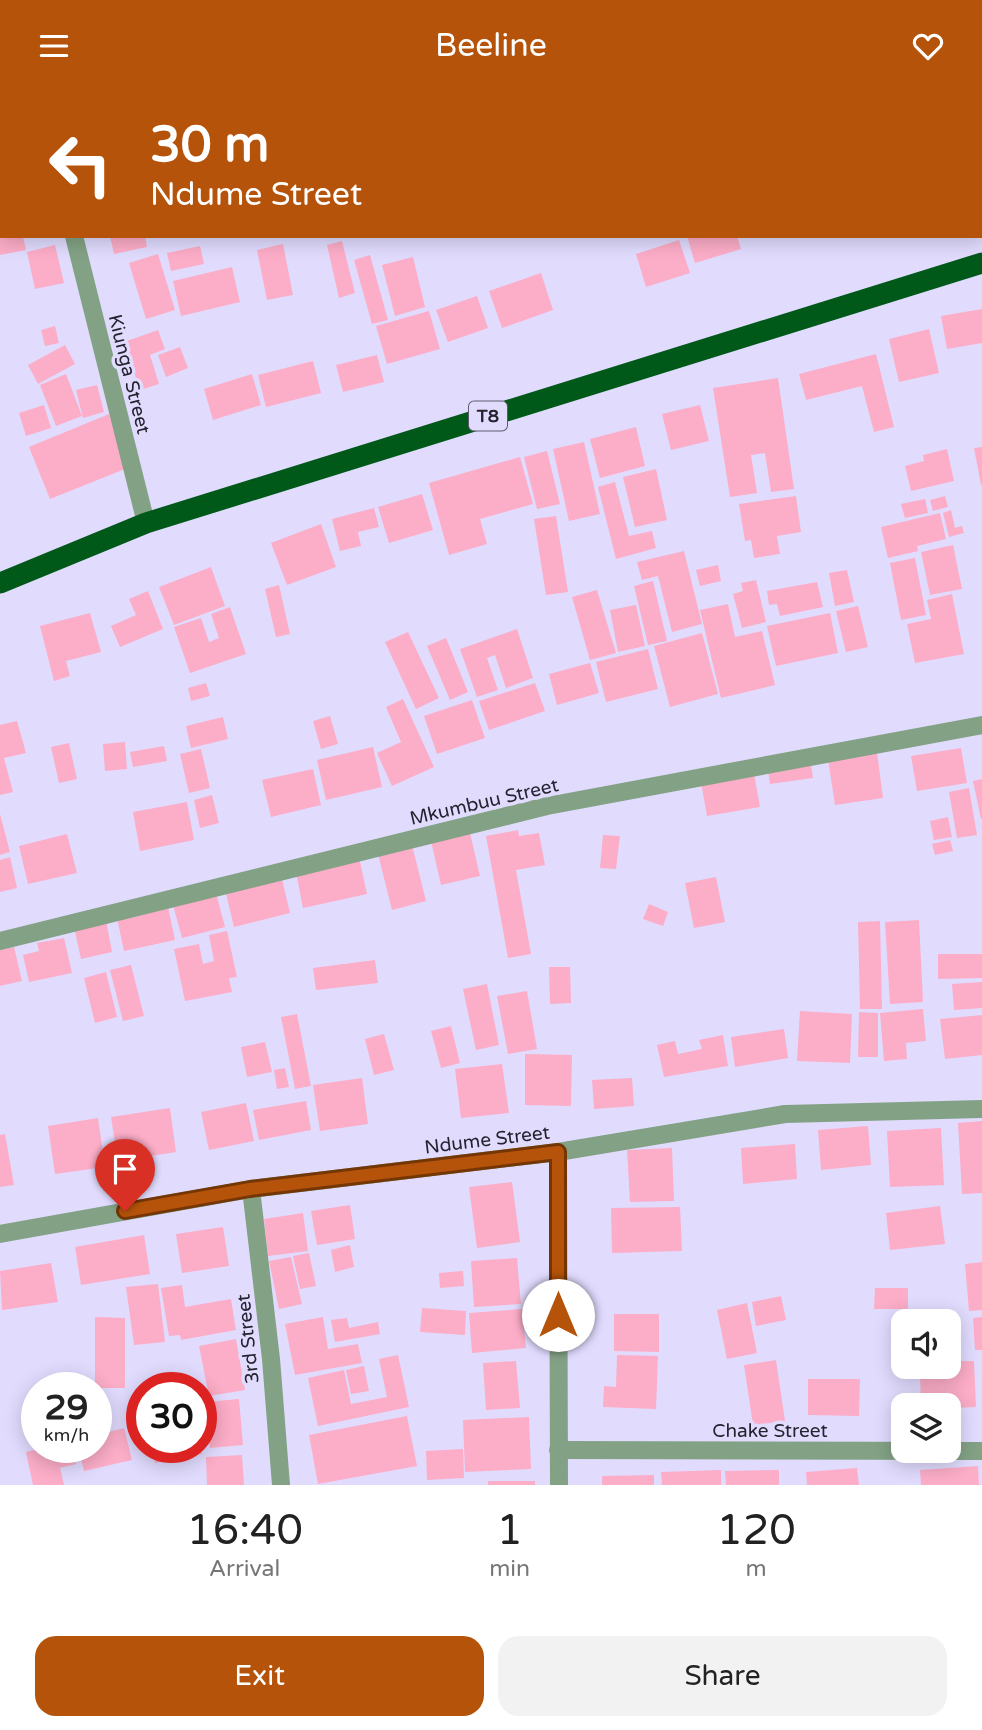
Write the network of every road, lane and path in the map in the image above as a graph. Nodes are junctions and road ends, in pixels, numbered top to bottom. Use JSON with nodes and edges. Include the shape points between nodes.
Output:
{"nodes":[{"id":1,"x":75,"y":238,"type":"edge"},
{"id":2,"x":982,"y":263,"type":"edge"},
{"id":3,"x":146,"y":523,"type":"junction"},
{"id":4,"x":0,"y":583,"type":"edge"},
{"id":5,"x":982,"y":725,"type":"edge"},
{"id":6,"x":0,"y":941,"type":"edge"},
{"id":7,"x":982,"y":1109,"type":"edge"},
{"id":8,"x":558,"y":1152,"type":"junction"},
{"id":9,"x":250,"y":1189,"type":"junction"},
{"id":10,"x":0,"y":1234,"type":"edge"},
{"id":11,"x":558,"y":1450,"type":"junction"},
{"id":12,"x":982,"y":1451,"type":"edge"},
{"id":13,"x":281,"y":1485,"type":"edge"},
{"id":14,"x":559,"y":1485,"type":"edge"}],
"edges":[{"from":1,"to":3,"type":"street","name":"Kiunga Street"},
{"from":2,"to":3,"type":"highway","number":"T8"},
{"from":3,"to":4,"type":"highway","number":"T8"},
{"from":5,"to":6,"type":"street","name":"Mkumbuu Street","via":[[547,806]]},
{"from":7,"to":8,"type":"street","name":"Ndume Street","via":[[785,1114]]},
{"from":8,"to":9,"type":"street","name":"Ndume Street"},
{"from":8,"to":11,"type":"street"},
{"from":9,"to":10,"type":"street","name":"Ndume Street"},
{"from":9,"to":13,"type":"street","name":"3rd Street"},
{"from":11,"to":12,"type":"street","name":"Chake Street"},
{"from":11,"to":14,"type":"street"}]}
